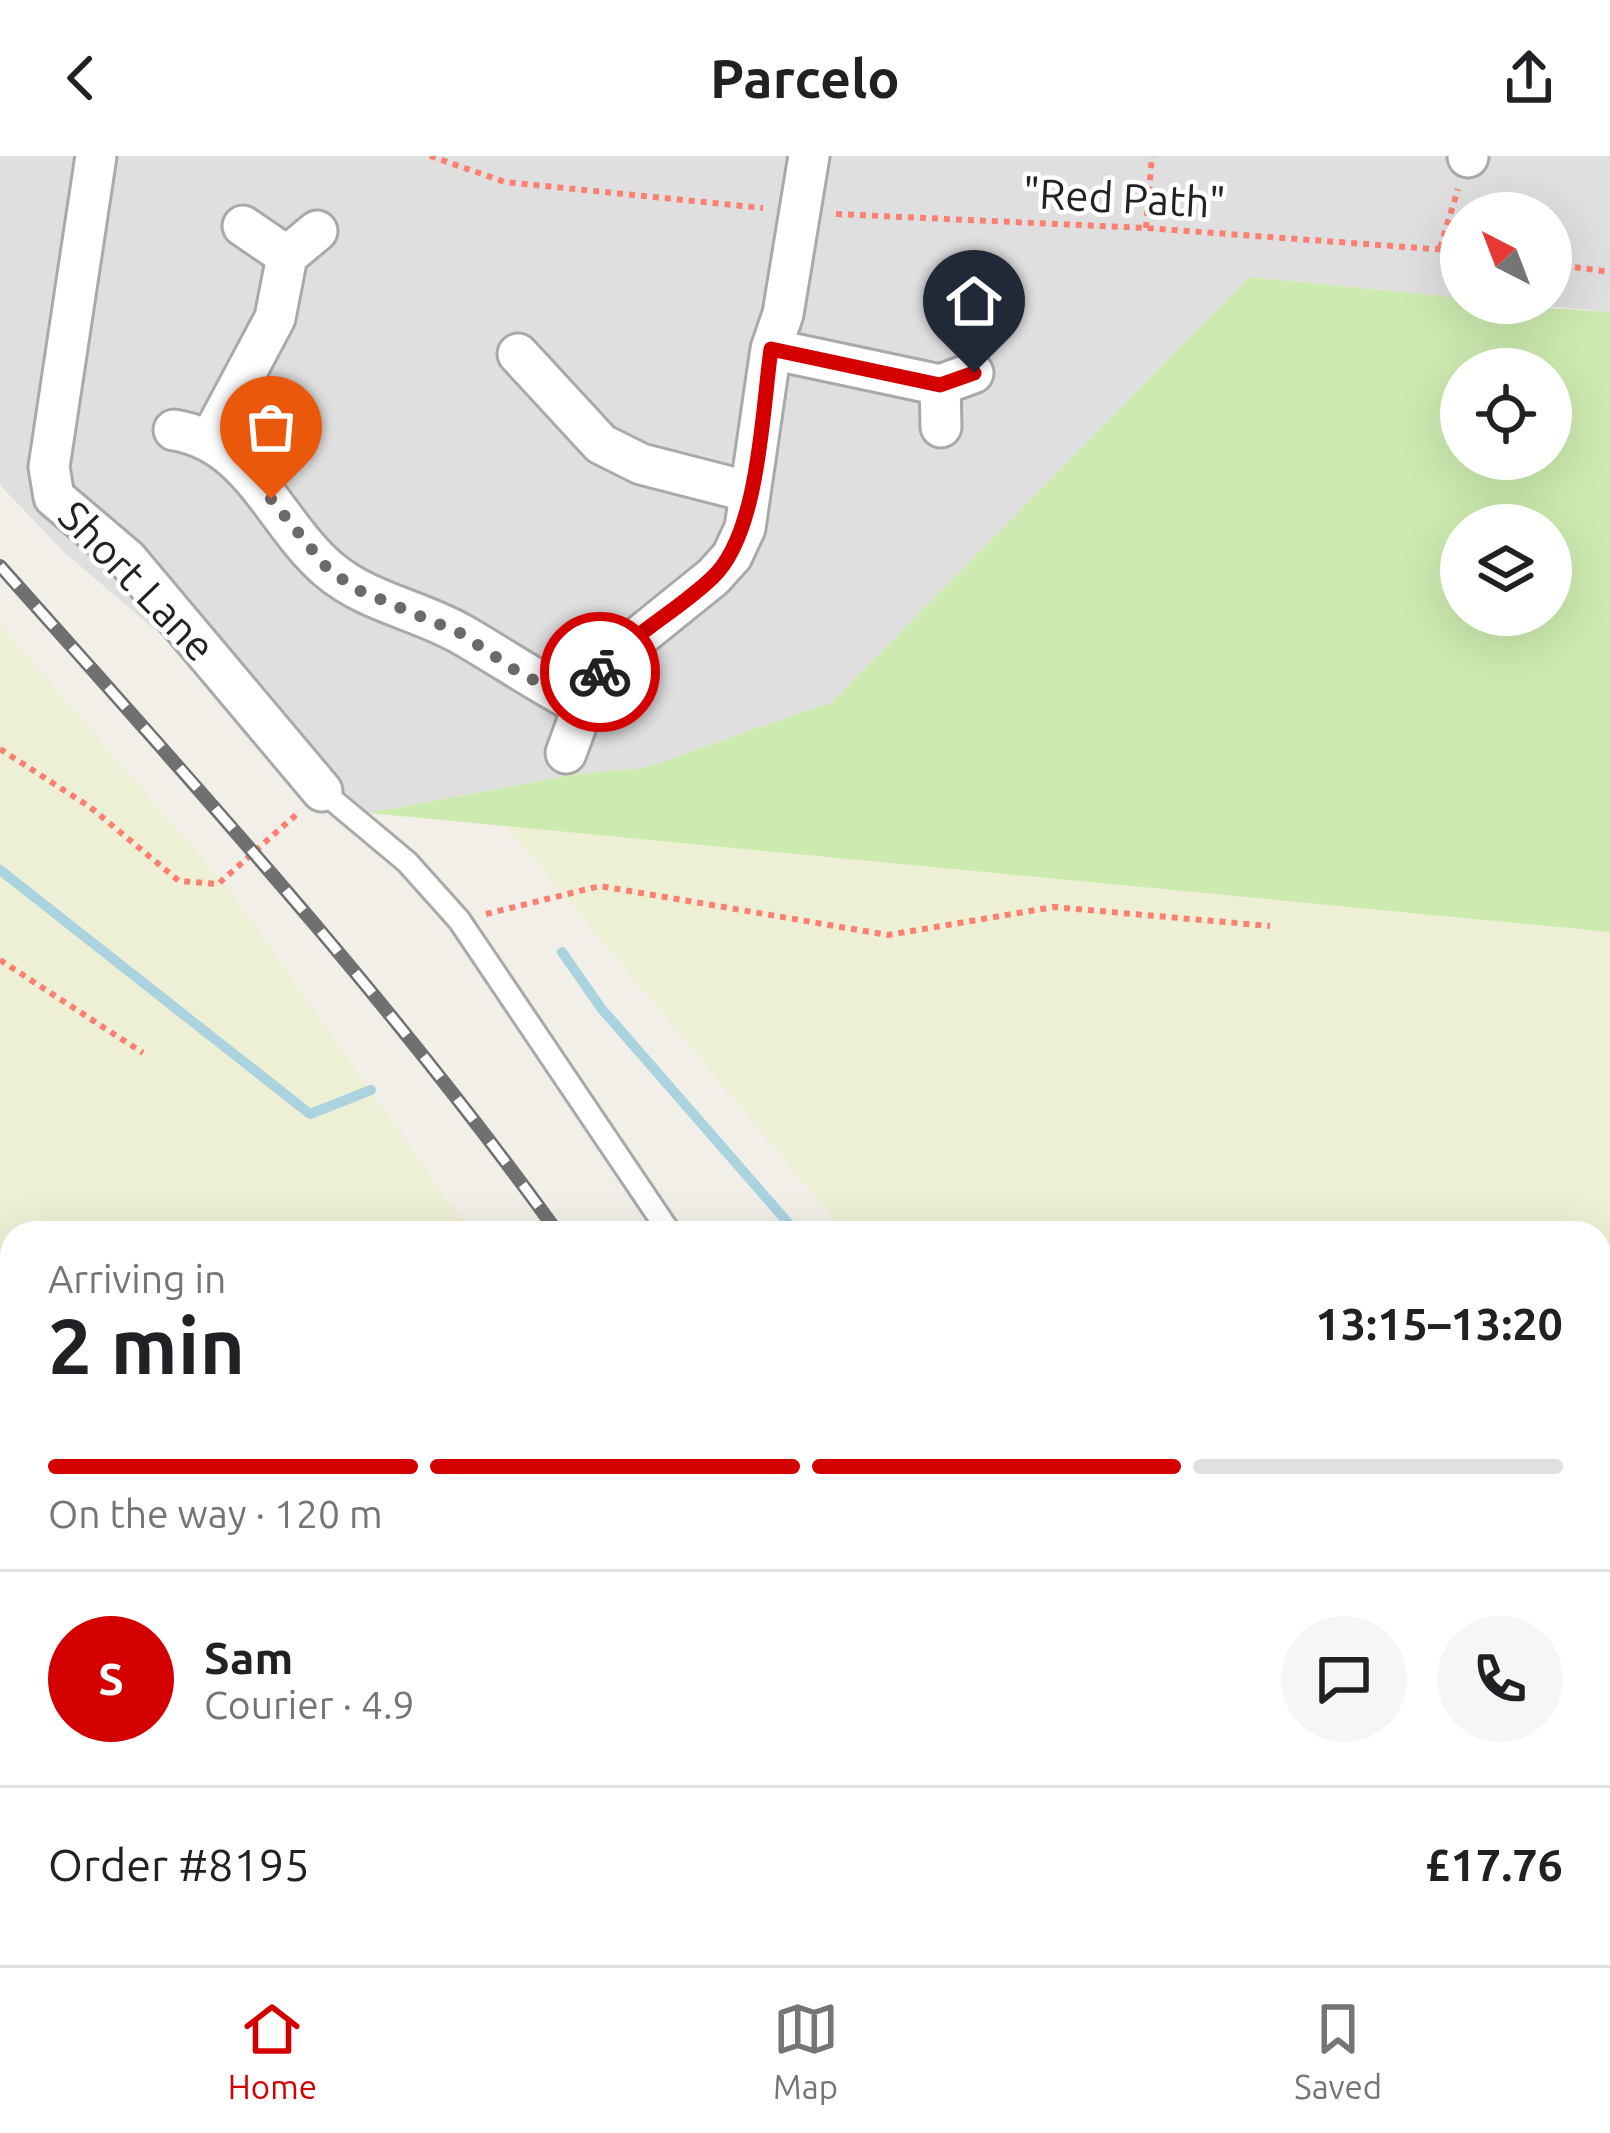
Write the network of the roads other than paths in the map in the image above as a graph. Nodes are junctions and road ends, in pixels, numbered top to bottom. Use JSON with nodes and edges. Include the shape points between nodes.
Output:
{"nodes":[{"id":1,"x":96,"y":156,"type":"edge"},
{"id":2,"x":809,"y":156,"type":"edge"},
{"id":3,"x":243,"y":226,"type":"dead end"},
{"id":4,"x":771,"y":349,"type":"junction"},
{"id":5,"x":518,"y":354,"type":"dead end"},
{"id":6,"x":941,"y":427,"type":"dead end"},
{"id":7,"x":750,"y":492,"type":"junction"},
{"id":8,"x":580,"y":705,"type":"junction"},
{"id":9,"x":566,"y":753,"type":"dead end"},
{"id":10,"x":322,"y":791,"type":"joint"},
{"id":11,"x":662,"y":1221,"type":"edge"}],
"edges":[{"from":1,"to":10,"type":"street","name":"Short Lane","via":[[49,466],[54,497],[127,559]]},
{"from":2,"to":4,"type":"street"},
{"from":3,"to":8,"type":"street","via":[[302,243],[275,318],[192,435],[240,463],[327,568],[356,589],[460,633]]},
{"from":4,"to":6,"type":"street","via":[[957,379]]},
{"from":4,"to":7,"type":"street"},
{"from":5,"to":7,"type":"street","via":[[601,443],[641,464]]},
{"from":7,"to":8,"type":"street","via":[[732,556],[609,661]]},
{"from":8,"to":9,"type":"street"},
{"from":10,"to":11,"type":"lane","via":[[407,862],[459,920]]}]}
